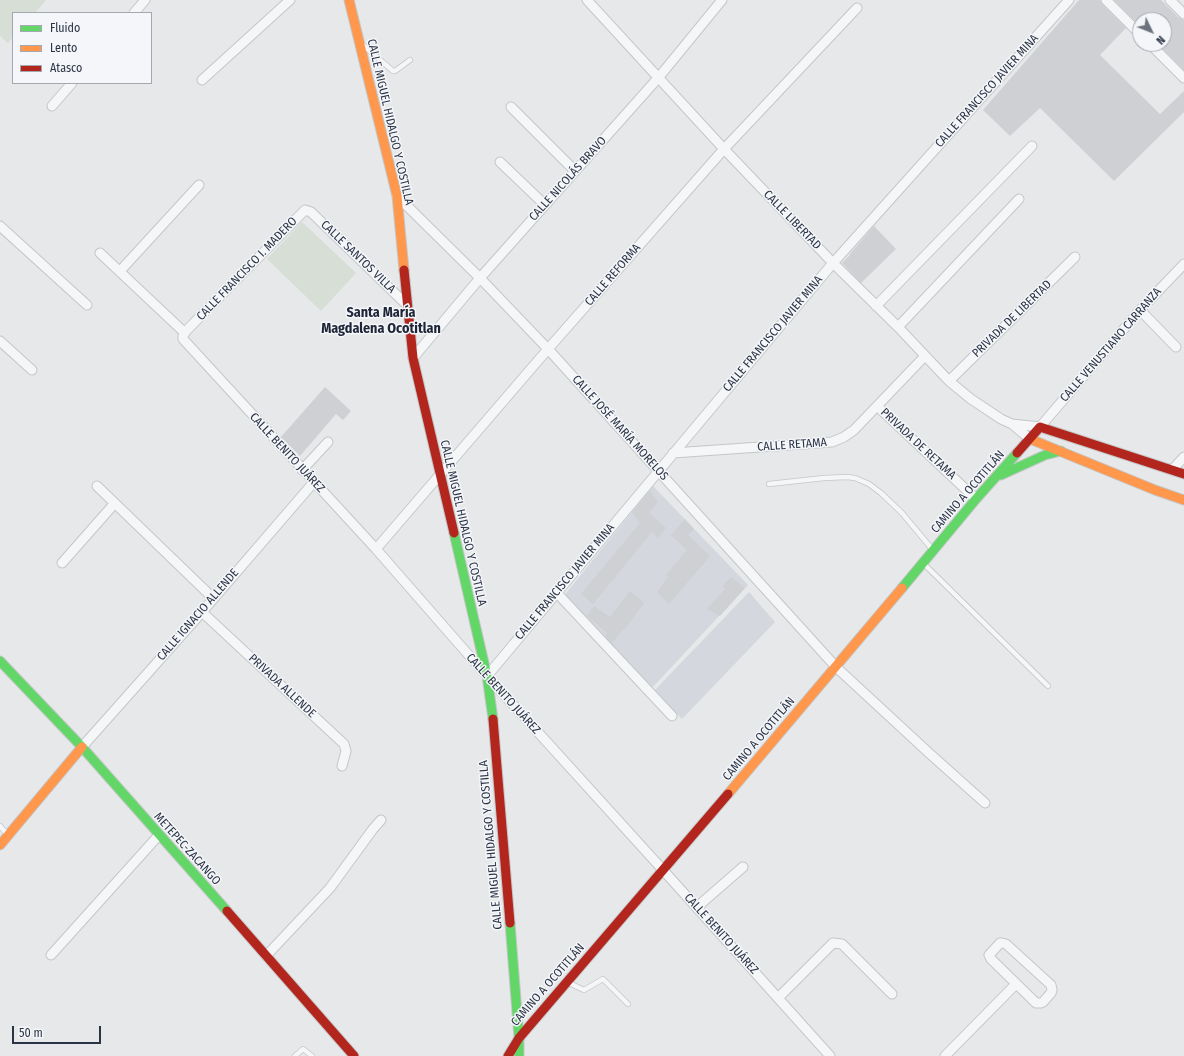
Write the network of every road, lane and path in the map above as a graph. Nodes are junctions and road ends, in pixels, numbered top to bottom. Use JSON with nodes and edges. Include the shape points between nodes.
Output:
{"nodes":[{"id":1,"x":145,"y":0,"type":"edge"},
{"id":2,"x":290,"y":0,"type":"edge"},
{"id":3,"x":349,"y":0,"type":"edge"},
{"id":4,"x":587,"y":0,"type":"edge"},
{"id":5,"x":722,"y":0,"type":"edge"},
{"id":6,"x":1068,"y":0,"type":"edge"},
{"id":7,"x":1106,"y":0,"type":"edge"},
{"id":8,"x":1170,"y":0,"type":"edge"},
{"id":9,"x":857,"y":8,"type":"dead end"},
{"id":10,"x":135,"y":12,"type":"edge"},
{"id":11,"x":1184,"y":14,"type":"edge"},
{"id":12,"x":1132,"y":26,"type":"edge"},
{"id":13,"x":359,"y":40,"type":"junction"},
{"id":14,"x":1158,"y":52,"type":"edge"},
{"id":15,"x":410,"y":60,"type":"dead end"},
{"id":16,"x":658,"y":77,"type":"junction"},
{"id":17,"x":1184,"y":78,"type":"edge"},
{"id":18,"x":202,"y":80,"type":"dead end"},
{"id":19,"x":71,"y":84,"type":"edge"},
{"id":20,"x":52,"y":106,"type":"dead end"},
{"id":21,"x":511,"y":108,"type":"dead end"},
{"id":22,"x":1032,"y":146,"type":"dead end"},
{"id":23,"x":724,"y":149,"type":"junction"},
{"id":24,"x":500,"y":162,"type":"dead end"},
{"id":25,"x":575,"y":171,"type":"junction"},
{"id":26,"x":199,"y":185,"type":"dead end"},
{"id":27,"x":397,"y":196,"type":"junction"},
{"id":28,"x":1019,"y":199,"type":"dead end"},
{"id":29,"x":545,"y":205,"type":"junction"},
{"id":30,"x":309,"y":210,"type":"joint"},
{"id":31,"x":0,"y":226,"type":"edge"},
{"id":32,"x":100,"y":253,"type":"dead end"},
{"id":33,"x":1075,"y":257,"type":"dead end"},
{"id":34,"x":833,"y":263,"type":"junction"},
{"id":35,"x":1184,"y":264,"type":"edge"},
{"id":36,"x":120,"y":271,"type":"junction"},
{"id":37,"x":480,"y":278,"type":"junction"},
{"id":38,"x":407,"y":305,"type":"junction"},
{"id":39,"x":87,"y":306,"type":"dead end"},
{"id":40,"x":876,"y":306,"type":"junction"},
{"id":41,"x":1140,"y":310,"type":"junction"},
{"id":42,"x":898,"y":327,"type":"junction"},
{"id":43,"x":185,"y":332,"type":"junction"},
{"id":44,"x":0,"y":341,"type":"edge"},
{"id":45,"x":1176,"y":347,"type":"dead end"},
{"id":46,"x":548,"y":349,"type":"junction"},
{"id":47,"x":925,"y":356,"type":"junction"},
{"id":48,"x":413,"y":358,"type":"junction"},
{"id":49,"x":32,"y":370,"type":"dead end"},
{"id":50,"x":949,"y":380,"type":"junction"},
{"id":51,"x":877,"y":406,"type":"junction"},
{"id":52,"x":1012,"y":424,"type":"junction"},
{"id":53,"x":1040,"y":427,"type":"junction"},
{"id":54,"x":1030,"y":439,"type":"junction"},
{"id":55,"x":328,"y":442,"type":"dead end"},
{"id":56,"x":1061,"y":451,"type":"junction"},
{"id":57,"x":673,"y":453,"type":"junction"},
{"id":58,"x":1184,"y":457,"type":"edge"},
{"id":59,"x":302,"y":470,"type":"junction"},
{"id":60,"x":1172,"y":470,"type":"junction"},
{"id":61,"x":659,"y":471,"type":"junction"},
{"id":62,"x":439,"y":474,"type":"junction"},
{"id":63,"x":1184,"y":474,"type":"edge"},
{"id":64,"x":994,"y":478,"type":"junction"},
{"id":65,"x":314,"y":482,"type":"junction"},
{"id":66,"x":769,"y":484,"type":"dead end"},
{"id":67,"x":97,"y":486,"type":"dead end"},
{"id":68,"x":976,"y":499,"type":"junction"},
{"id":69,"x":1184,"y":500,"type":"edge"},
{"id":70,"x":115,"y":503,"type":"junction"},
{"id":71,"x":376,"y":549,"type":"junction"},
{"id":72,"x":934,"y":550,"type":"junction"},
{"id":73,"x":62,"y":563,"type":"dead end"},
{"id":74,"x":923,"y":563,"type":"junction"},
{"id":75,"x":556,"y":592,"type":"junction"},
{"id":76,"x":213,"y":598,"type":"junction"},
{"id":77,"x":202,"y":612,"type":"junction"},
{"id":78,"x":0,"y":661,"type":"edge"},
{"id":79,"x":836,"y":667,"type":"junction"},
{"id":80,"x":486,"y":676,"type":"junction"},
{"id":81,"x":1048,"y":686,"type":"dead end"},
{"id":82,"x":672,"y":716,"type":"dead end"},
{"id":83,"x":82,"y":748,"type":"junction"},
{"id":84,"x":342,"y":766,"type":"dead end"},
{"id":85,"x":985,"y":803,"type":"dead end"},
{"id":86,"x":381,"y":820,"type":"dead end"},
{"id":87,"x":0,"y":826,"type":"edge"},
{"id":88,"x":8,"y":835,"type":"junction"},
{"id":89,"x":159,"y":835,"type":"junction"},
{"id":90,"x":0,"y":845,"type":"edge"},
{"id":91,"x":743,"y":867,"type":"dead end"},
{"id":92,"x":663,"y":870,"type":"junction"},
{"id":93,"x":697,"y":907,"type":"junction"},
{"id":94,"x":52,"y":955,"type":"dead end"},
{"id":95,"x":266,"y":956,"type":"junction"},
{"id":96,"x":567,"y":982,"type":"junction"},
{"id":97,"x":1016,"y":984,"type":"junction"},
{"id":98,"x":892,"y":994,"type":"dead end"},
{"id":99,"x":778,"y":998,"type":"junction"},
{"id":100,"x":628,"y":1004,"type":"dead end"},
{"id":101,"x":519,"y":1038,"type":"junction"},
{"id":102,"x":295,"y":1056,"type":"edge"},
{"id":103,"x":312,"y":1056,"type":"edge"},
{"id":104,"x":354,"y":1056,"type":"edge"},
{"id":105,"x":508,"y":1056,"type":"edge"},
{"id":106,"x":519,"y":1056,"type":"edge"},
{"id":107,"x":830,"y":1056,"type":"edge"},
{"id":108,"x":945,"y":1056,"type":"edge"}],
"edges":[{"from":1,"to":10,"type":"street"},
{"from":2,"to":18,"type":"street"},
{"from":3,"to":13,"type":"main road","name":"CALLE MIGUEL HIDALGO Y COSTILLA"},
{"from":4,"to":16,"type":"street","name":"CALLE LIBERTAD"},
{"from":5,"to":16,"type":"street","name":"CALLE NICOLÁS BRAVO"},
{"from":6,"to":34,"type":"street","name":"CALLE FRANCISCO JAVIER MINA"},
{"from":7,"to":12,"type":"street"},
{"from":8,"to":11,"type":"street"},
{"from":9,"to":23,"type":"street","name":"CALLE REFORMA"},
{"from":13,"to":15,"type":"lane","via":[[395,71]]},
{"from":13,"to":27,"type":"main road","name":"CALLE MIGUEL HIDALGO Y COSTILLA"},
{"from":14,"to":17,"type":"street"},
{"from":16,"to":23,"type":"street","name":"CALLE LIBERTAD"},
{"from":16,"to":25,"type":"street","name":"CALLE NICOLÁS BRAVO"},
{"from":19,"to":20,"type":"street"},
{"from":21,"to":25,"type":"street"},
{"from":22,"to":40,"type":"street"},
{"from":23,"to":34,"type":"street","name":"CALLE LIBERTAD"},
{"from":23,"to":46,"type":"street","name":"CALLE REFORMA"},
{"from":24,"to":29,"type":"street"},
{"from":25,"to":29,"type":"street","name":"CALLE NICOLÁS BRAVO"},
{"from":26,"to":36,"type":"street"},
{"from":27,"to":37,"type":"street","name":"CALLE JOSÉ MARÍA MORELOS"},
{"from":27,"to":38,"type":"main road","name":"CALLE MIGUEL HIDALGO Y COSTILLA"},
{"from":28,"to":42,"type":"street"},
{"from":29,"to":37,"type":"street","name":"CALLE NICOLÁS BRAVO"},
{"from":30,"to":38,"type":"street","name":"CALLE SANTOS VILLA"},
{"from":30,"to":43,"type":"street","name":"CALLE FRANCISCO I. MADERO","via":[[302,212]]},
{"from":31,"to":39,"type":"street"},
{"from":32,"to":36,"type":"street","name":"CALLE BENITO JUÁREZ"},
{"from":33,"to":50,"type":"street","name":"PRIVADA DE LIBERTAD"},
{"from":34,"to":40,"type":"street","name":"CALLE LIBERTAD"},
{"from":34,"to":57,"type":"street","name":"CALLE FRANCISCO JAVIER MINA"},
{"from":35,"to":41,"type":"street","name":"CALLE VENUSTIANO CARRANZA"},
{"from":36,"to":43,"type":"street","name":"CALLE BENITO JUÁREZ"},
{"from":37,"to":46,"type":"street","name":"CALLE JOSÉ MARÍA MORELOS"},
{"from":37,"to":48,"type":"street","name":"CALLE NICOLÁS BRAVO"},
{"from":38,"to":48,"type":"main road","name":"CALLE MIGUEL HIDALGO Y COSTILLA"},
{"from":40,"to":42,"type":"street","name":"CALLE LIBERTAD"},
{"from":41,"to":45,"type":"street"},
{"from":41,"to":53,"type":"street","name":"CALLE VENUSTIANO CARRANZA"},
{"from":42,"to":47,"type":"street","name":"CALLE LIBERTAD"},
{"from":43,"to":59,"type":"street","name":"CALLE BENITO JUÁREZ","via":[[183,336],[186,343]]},
{"from":44,"to":49,"type":"street"},
{"from":46,"to":61,"type":"street","name":"CALLE JOSÉ MARÍA MORELOS"},
{"from":46,"to":62,"type":"street","name":"CALLE REFORMA"},
{"from":47,"to":50,"type":"street","name":"CALLE LIBERTAD"},
{"from":47,"to":51,"type":"street","name":"CALLE RETAMA"},
{"from":48,"to":62,"type":"main road","name":"CALLE MIGUEL HIDALGO Y COSTILLA"},
{"from":50,"to":52,"type":"street","name":"CALLE LIBERTAD","via":[[984,409]]},
{"from":51,"to":57,"type":"street","name":"CALLE RETAMA","via":[[854,430],[832,442]]},
{"from":51,"to":68,"type":"street","name":"PRIVADA DE RETAMA"},
{"from":52,"to":53,"type":"street","name":"CALLE LIBERTAD"},
{"from":52,"to":54,"type":"street","name":"CALLE LIBERTAD"},
{"from":53,"to":54,"type":"main road","name":"CAMINO A OCOTITLÁN"},
{"from":53,"to":60,"type":"main road"},
{"from":54,"to":56,"type":"main road"},
{"from":54,"to":64,"type":"main road","name":"CAMINO A OCOTITLÁN"},
{"from":55,"to":59,"type":"street"},
{"from":56,"to":64,"type":"main road","via":[[1040,457]]},
{"from":56,"to":69,"type":"main road"},
{"from":57,"to":61,"type":"street","name":"CALLE FRANCISCO JAVIER MINA"},
{"from":58,"to":60,"type":"street"},
{"from":59,"to":65,"type":"street","name":"CALLE BENITO JUÁREZ"},
{"from":60,"to":63,"type":"main road"},
{"from":61,"to":75,"type":"street","name":"CALLE FRANCISCO JAVIER MINA"},
{"from":61,"to":79,"type":"street","name":"CALLE JOSÉ MARÍA MORELOS"},
{"from":62,"to":71,"type":"street","name":"CALLE REFORMA"},
{"from":62,"to":80,"type":"main road","name":"CALLE MIGUEL HIDALGO Y COSTILLA"},
{"from":64,"to":68,"type":"main road","name":"CAMINO A OCOTITLÁN"},
{"from":65,"to":71,"type":"street","name":"CALLE BENITO JUÁREZ"},
{"from":65,"to":76,"type":"street","name":"CALLE IGNACIO ALLENDE"},
{"from":66,"to":72,"type":"lane","via":[[839,477],[855,478],[881,493]]},
{"from":67,"to":70,"type":"street"},
{"from":68,"to":72,"type":"main road","name":"CAMINO A OCOTITLÁN"},
{"from":70,"to":73,"type":"street"},
{"from":70,"to":76,"type":"street"},
{"from":71,"to":80,"type":"street","name":"CALLE BENITO JUÁREZ"},
{"from":72,"to":74,"type":"main road","name":"CAMINO A OCOTITLÁN"},
{"from":74,"to":79,"type":"main road","name":"CAMINO A OCOTITLÁN"},
{"from":74,"to":81,"type":"lane"},
{"from":75,"to":80,"type":"street","name":"CALLE FRANCISCO JAVIER MINA"},
{"from":75,"to":82,"type":"street"},
{"from":76,"to":77,"type":"street","name":"CALLE IGNACIO ALLENDE"},
{"from":77,"to":83,"type":"street","name":"CALLE IGNACIO ALLENDE"},
{"from":77,"to":84,"type":"street","name":"PRIVADA ALLENDE","via":[[344,744],[346,751]]},
{"from":78,"to":83,"type":"main road","name":"METEPEC-ZACANGO"},
{"from":79,"to":85,"type":"street","name":"CALLE JOSÉ MARÍA MORELOS"},
{"from":79,"to":92,"type":"main road","name":"CAMINO A OCOTITLÁN"},
{"from":80,"to":92,"type":"street","name":"CALLE BENITO JUÁREZ"},
{"from":80,"to":101,"type":"main road","name":"CALLE MIGUEL HIDALGO Y COSTILLA","via":[[492,718]]},
{"from":83,"to":88,"type":"main road"},
{"from":83,"to":89,"type":"main road","name":"METEPEC-ZACANGO"},
{"from":86,"to":95,"type":"street","via":[[330,888]]},
{"from":87,"to":88,"type":"lane"},
{"from":88,"to":90,"type":"main road"},
{"from":89,"to":94,"type":"street"},
{"from":89,"to":95,"type":"main road","name":"METEPEC-ZACANGO"},
{"from":91,"to":93,"type":"street"},
{"from":92,"to":93,"type":"street","name":"CALLE BENITO JUÁREZ"},
{"from":92,"to":96,"type":"main road","name":"CAMINO A OCOTITLÁN"},
{"from":93,"to":99,"type":"street","name":"CALLE BENITO JUÁREZ"},
{"from":95,"to":104,"type":"main road","name":"METEPEC-ZACANGO","via":[[346,1051]]},
{"from":96,"to":100,"type":"lane","via":[[584,990],[603,979]]},
{"from":96,"to":101,"type":"main road","name":"CAMINO A OCOTITLÁN"},
{"from":97,"to":97,"type":"street","via":[[990,957],[1002,943],[1051,985],[1052,990],[1043,1002],[1038,1004]]},
{"from":97,"to":108,"type":"street"},
{"from":98,"to":99,"type":"street","via":[[842,944],[834,943]]},
{"from":99,"to":107,"type":"street","name":"CALLE BENITO JUÁREZ"},
{"from":101,"to":105,"type":"main road","name":"CAMINO A OCOTITLÁN"},
{"from":101,"to":106,"type":"main road","name":"CALLE MIGUEL HIDALGO Y COSTILLA"},
{"from":102,"to":103,"type":"lane","via":[[303,1049]]}]}
